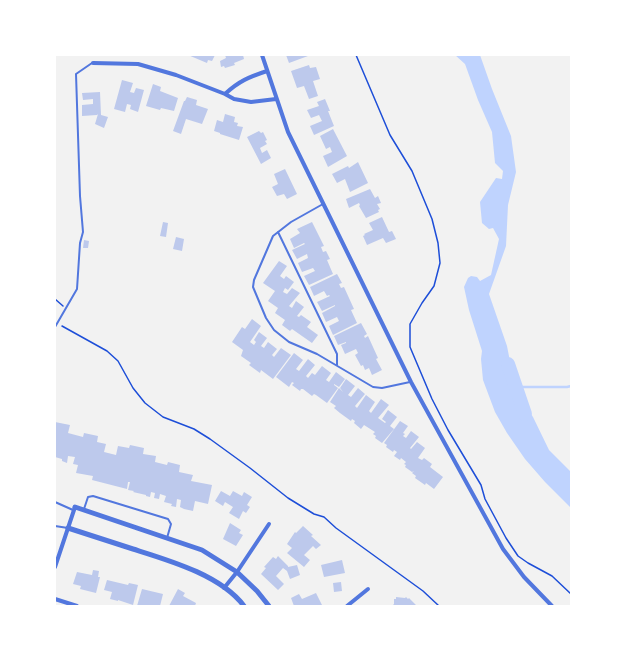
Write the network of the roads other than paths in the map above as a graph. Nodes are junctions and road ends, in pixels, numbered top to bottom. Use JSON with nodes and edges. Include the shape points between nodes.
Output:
{"nodes":[{"id":1,"x":262,"y":55,"type":"edge"},
{"id":2,"x":93,"y":63,"type":"joint"},
{"id":3,"x":267,"y":71,"type":"junction"},
{"id":4,"x":225,"y":94,"type":"junction"},
{"id":5,"x":276,"y":99,"type":"junction"},
{"id":6,"x":323,"y":204,"type":"junction"},
{"id":7,"x":278,"y":232,"type":"junction"},
{"id":8,"x":56,"y":325,"type":"edge"},
{"id":9,"x":337,"y":365,"type":"junction"},
{"id":10,"x":411,"y":382,"type":"junction"},
{"id":11,"x":55,"y":502,"type":"edge"},
{"id":12,"x":74,"y":509,"type":"junction"},
{"id":13,"x":83,"y":510,"type":"junction"},
{"id":14,"x":269,"y":524,"type":"dead end"},
{"id":15,"x":55,"y":526,"type":"edge"},
{"id":16,"x":68,"y":528,"type":"junction"},
{"id":17,"x":167,"y":538,"type":"junction"},
{"id":18,"x":55,"y":567,"type":"edge"},
{"id":19,"x":237,"y":572,"type":"junction"},
{"id":20,"x":224,"y":588,"type":"junction"},
{"id":21,"x":368,"y":589,"type":"dead end"},
{"id":22,"x":55,"y":599,"type":"edge"},
{"id":23,"x":77,"y":606,"type":"edge"},
{"id":24,"x":244,"y":606,"type":"edge"},
{"id":25,"x":269,"y":606,"type":"edge"},
{"id":26,"x":347,"y":606,"type":"edge"},
{"id":27,"x":552,"y":606,"type":"edge"}],
"edges":[{"from":1,"to":3,"type":"street"},
{"from":2,"to":4,"type":"street","via":[[138,64]]},
{"from":2,"to":8,"type":"lane","via":[[76,74],[83,232],[77,289]]},
{"from":3,"to":4,"type":"street","via":[[248,77]]},
{"from":3,"to":5,"type":"street"},
{"from":4,"to":5,"type":"street","via":[[234,99],[251,102]]},
{"from":5,"to":6,"type":"street","via":[[288,132]]},
{"from":6,"to":7,"type":"lane"},
{"from":6,"to":10,"type":"street"},
{"from":7,"to":9,"type":"lane","via":[[337,354]]},
{"from":7,"to":9,"type":"lane","via":[[273,236],[253,287],[266,318],[274,330],[289,342]]},
{"from":9,"to":10,"type":"lane","via":[[373,387],[382,388]]},
{"from":10,"to":27,"type":"street","via":[[503,549],[524,577]]},
{"from":11,"to":12,"type":"lane"},
{"from":12,"to":13,"type":"street"},
{"from":12,"to":16,"type":"street"},
{"from":13,"to":17,"type":"street"},
{"from":13,"to":17,"type":"lane","via":[[88,497],[93,496],[168,519],[171,524]]},
{"from":14,"to":19,"type":"street"},
{"from":15,"to":16,"type":"lane"},
{"from":16,"to":18,"type":"street"},
{"from":16,"to":20,"type":"street","via":[[174,562],[192,569]]},
{"from":17,"to":19,"type":"street","via":[[202,550]]},
{"from":19,"to":20,"type":"street"},
{"from":19,"to":25,"type":"street"},
{"from":20,"to":24,"type":"street"},
{"from":21,"to":26,"type":"street"},
{"from":22,"to":23,"type":"street"}]}
